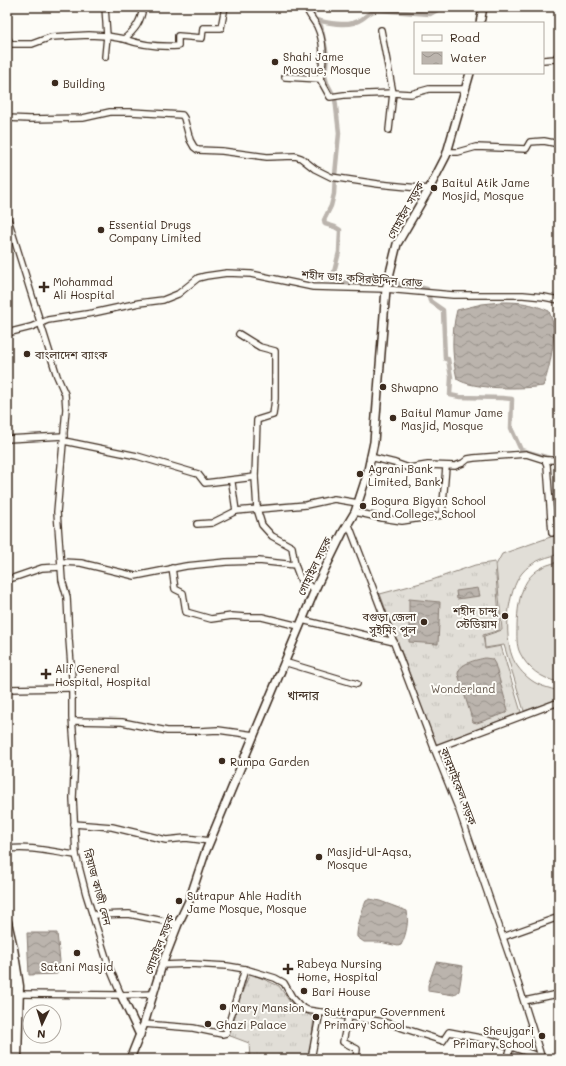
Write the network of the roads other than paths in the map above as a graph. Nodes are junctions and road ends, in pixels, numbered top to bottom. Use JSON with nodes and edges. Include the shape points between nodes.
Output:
{"nodes":[{"id":1,"x":105,"y":7,"type":"edge"},
{"id":2,"x":142,"y":7,"type":"edge"},
{"id":3,"x":225,"y":7,"type":"edge"},
{"id":4,"x":306,"y":7,"type":"edge"},
{"id":5,"x":483,"y":7,"type":"edge"},
{"id":6,"x":480,"y":22,"type":"edge"},
{"id":7,"x":381,"y":30,"type":"dead end"},
{"id":8,"x":107,"y":36,"type":"junction"},
{"id":9,"x":7,"y":38,"type":"edge"},
{"id":10,"x":124,"y":39,"type":"junction"},
{"id":11,"x":559,"y":54,"type":"edge"},
{"id":12,"x":105,"y":58,"type":"dead end"},
{"id":13,"x":544,"y":60,"type":"edge"},
{"id":14,"x":470,"y":74,"type":"edge"},
{"id":15,"x":285,"y":77,"type":"dead end"},
{"id":16,"x":320,"y":79,"type":"junction"},
{"id":17,"x":465,"y":89,"type":"junction"},
{"id":18,"x":393,"y":93,"type":"junction"},
{"id":19,"x":7,"y":118,"type":"edge"},
{"id":20,"x":389,"y":130,"type":"dead end"},
{"id":21,"x":559,"y":144,"type":"edge"},
{"id":22,"x":448,"y":152,"type":"junction"},
{"id":23,"x":429,"y":189,"type":"junction"},
{"id":24,"x":7,"y":216,"type":"edge"},
{"id":25,"x":387,"y":285,"type":"junction"},
{"id":26,"x":559,"y":300,"type":"edge"},
{"id":27,"x":40,"y":323,"type":"junction"},
{"id":28,"x":7,"y":334,"type":"edge"},
{"id":29,"x":239,"y":334,"type":"dead end"},
{"id":30,"x":64,"y":438,"type":"junction"},
{"id":31,"x":7,"y":439,"type":"edge"},
{"id":32,"x":370,"y":457,"type":"junction"},
{"id":33,"x":545,"y":460,"type":"junction"},
{"id":34,"x":559,"y":460,"type":"edge"},
{"id":35,"x":446,"y":467,"type":"junction"},
{"id":36,"x":255,"y":477,"type":"junction"},
{"id":37,"x":232,"y":483,"type":"dead end"},
{"id":38,"x":358,"y":503,"type":"junction"},
{"id":39,"x":257,"y":509,"type":"junction"},
{"id":40,"x":236,"y":511,"type":"junction"},
{"id":41,"x":355,"y":512,"type":"junction"},
{"id":42,"x":197,"y":524,"type":"dead end"},
{"id":43,"x":349,"y":525,"type":"junction"},
{"id":44,"x":552,"y":533,"type":"dead end"},
{"id":45,"x":61,"y":564,"type":"junction"},
{"id":46,"x":294,"y":565,"type":"junction"},
{"id":47,"x":172,"y":568,"type":"junction"},
{"id":48,"x":10,"y":579,"type":"dead end"},
{"id":49,"x":315,"y":589,"type":"junction"},
{"id":50,"x":300,"y":623,"type":"junction"},
{"id":51,"x":394,"y":642,"type":"junction"},
{"id":52,"x":284,"y":662,"type":"junction"},
{"id":53,"x":357,"y":684,"type":"dead end"},
{"id":54,"x":72,"y":688,"type":"junction"},
{"id":55,"x":7,"y":689,"type":"edge"},
{"id":56,"x":559,"y":702,"type":"edge"},
{"id":57,"x":73,"y":721,"type":"junction"},
{"id":58,"x":254,"y":735,"type":"junction"},
{"id":59,"x":434,"y":749,"type":"junction"},
{"id":60,"x":74,"y":824,"type":"junction"},
{"id":61,"x":210,"y":841,"type":"junction"},
{"id":62,"x":7,"y":849,"type":"edge"},
{"id":63,"x":76,"y":855,"type":"junction"},
{"id":64,"x":93,"y":916,"type":"junction"},
{"id":65,"x":559,"y":917,"type":"edge"},
{"id":66,"x":7,"y":922,"type":"edge"},
{"id":67,"x":178,"y":924,"type":"junction"},
{"id":68,"x":503,"y":937,"type":"junction"},
{"id":69,"x":7,"y":953,"type":"edge"},
{"id":70,"x":162,"y":965,"type":"junction"},
{"id":71,"x":245,"y":969,"type":"junction"},
{"id":72,"x":12,"y":980,"type":"edge"},
{"id":73,"x":19,"y":994,"type":"junction"},
{"id":74,"x":153,"y":994,"type":"junction"},
{"id":75,"x":121,"y":995,"type":"junction"},
{"id":76,"x":559,"y":995,"type":"edge"},
{"id":77,"x":524,"y":1001,"type":"junction"},
{"id":78,"x":320,"y":1012,"type":"junction"},
{"id":79,"x":348,"y":1017,"type":"junction"},
{"id":80,"x":144,"y":1024,"type":"junction"},
{"id":81,"x":140,"y":1035,"type":"junction"},
{"id":82,"x":511,"y":1047,"type":"junction"},
{"id":83,"x":542,"y":1058,"type":"edge"},
{"id":84,"x":11,"y":1059,"type":"edge"},
{"id":85,"x":17,"y":1059,"type":"edge"},
{"id":86,"x":130,"y":1059,"type":"edge"},
{"id":87,"x":311,"y":1059,"type":"edge"},
{"id":88,"x":356,"y":1059,"type":"edge"},
{"id":89,"x":507,"y":1059,"type":"edge"}],
"edges":[{"from":1,"to":8,"type":"street"},
{"from":2,"to":10,"type":"street","via":[[141,18]]},
{"from":3,"to":10,"type":"street","via":[[221,28],[203,28],[202,38],[178,36],[178,46],[163,47]]},
{"from":4,"to":16,"type":"street","via":[[317,26],[322,42],[324,62]]},
{"from":5,"to":6,"type":"main road"},
{"from":7,"to":18,"type":"street"},
{"from":8,"to":9,"type":"street","via":[[51,37],[32,44],[11,44]]},
{"from":8,"to":10,"type":"street"},
{"from":8,"to":12,"type":"street"},
{"from":11,"to":13,"type":"street","via":[[555,59]]},
{"from":14,"to":17,"type":"main road","name":"গোহাইল সড়ক"},
{"from":15,"to":16,"type":"street"},
{"from":16,"to":18,"type":"street","via":[[330,97]]},
{"from":17,"to":18,"type":"street"},
{"from":17,"to":22,"type":"main road","name":"গোহাইল সড়ক"},
{"from":18,"to":20,"type":"street"},
{"from":19,"to":23,"type":"street","via":[[83,118],[110,112],[182,115],[190,140],[198,150],[267,157],[295,156],[334,178]]},
{"from":21,"to":22,"type":"street","via":[[530,142],[526,149],[476,147]]},
{"from":22,"to":23,"type":"main road","name":"গোহাইল সড়ক"},
{"from":23,"to":25,"type":"main road","name":"গোহাইল সড়ক","via":[[397,244]]},
{"from":24,"to":27,"type":"street","name":"রিয়াজ কাজী লেন"},
{"from":25,"to":26,"type":"street","name":"শহীদ ডাঃ কসিরউদ্দিন রোড","via":[[424,293],[523,295]]},
{"from":25,"to":27,"type":"street","name":"শহীদ ডাঃ কসিরউদ্দিন রোড","via":[[313,287],[251,274],[227,273],[198,278],[178,294],[162,300]]},
{"from":25,"to":32,"type":"main road","name":"গোহাইল সড়ক","via":[[374,442]]},
{"from":27,"to":28,"type":"street","name":"শহীদ ডাঃ কসিরউদ্দিন রোড"},
{"from":27,"to":30,"type":"street","name":"রিয়াজ কাজী লেন","via":[[65,394]]},
{"from":29,"to":36,"type":"street","via":[[260,347],[275,351],[273,415],[257,420]]},
{"from":30,"to":31,"type":"street"},
{"from":30,"to":36,"type":"street","via":[[198,474],[205,483]]},
{"from":30,"to":45,"type":"street","name":"রিয়াজ কাজী লেন","via":[[57,512]]},
{"from":32,"to":35,"type":"street","via":[[409,468],[428,465]]},
{"from":32,"to":38,"type":"main road","name":"গোহাইল সড়ক"},
{"from":33,"to":34,"type":"street"},
{"from":33,"to":35,"type":"street","via":[[526,454],[468,459],[456,466]]},
{"from":33,"to":44,"type":"street"},
{"from":35,"to":41,"type":"street","via":[[442,515],[402,521]]},
{"from":36,"to":39,"type":"street"},
{"from":37,"to":40,"type":"street"},
{"from":38,"to":39,"type":"street","via":[[334,499],[306,505]]},
{"from":38,"to":41,"type":"main road","name":"গোহাইল সড়ক"},
{"from":39,"to":40,"type":"street"},
{"from":39,"to":46,"type":"street","via":[[262,525],[272,536],[292,547]]},
{"from":40,"to":42,"type":"street","via":[[212,523]]},
{"from":41,"to":43,"type":"main road","name":"গোহাইল সড়ক"},
{"from":43,"to":49,"type":"main road","name":"গোহাইল সড়ক","via":[[343,532]]},
{"from":43,"to":51,"type":"street","name":"কারমাইকেল সড়ক"},
{"from":45,"to":47,"type":"street","via":[[81,563],[135,576]]},
{"from":45,"to":48,"type":"street"},
{"from":45,"to":54,"type":"street","name":"রিয়াজ কাজী লেন","via":[[67,597]]},
{"from":46,"to":47,"type":"street","via":[[243,560]]},
{"from":46,"to":49,"type":"street","via":[[301,580]]},
{"from":47,"to":50,"type":"street","via":[[175,589],[183,593],[186,612],[211,619],[232,616],[262,617]]},
{"from":49,"to":50,"type":"main road","name":"গোহাইল সড়ক"},
{"from":50,"to":51,"type":"street"},
{"from":50,"to":52,"type":"main road","name":"গোহাইল সড়ক"},
{"from":51,"to":59,"type":"street","name":"কারমাইকেল সড়ক"},
{"from":52,"to":53,"type":"street"},
{"from":52,"to":58,"type":"main road","name":"গোহাইল সড়ক"},
{"from":54,"to":55,"type":"street"},
{"from":54,"to":57,"type":"street","name":"রিয়াজ কাজী লেন"},
{"from":56,"to":59,"type":"street"},
{"from":57,"to":58,"type":"street","via":[[122,722],[167,730],[218,730]]},
{"from":57,"to":60,"type":"street","name":"রিয়াজ কাজী লেন"},
{"from":58,"to":61,"type":"main road","name":"গোহাইল সড়ক"},
{"from":59,"to":68,"type":"street","name":"কারমাইকেল সড়ক","via":[[459,810]]},
{"from":60,"to":61,"type":"street","via":[[112,827],[166,840],[186,838]]},
{"from":60,"to":63,"type":"street","name":"রিয়াজ কাজী লেন"},
{"from":61,"to":67,"type":"main road","name":"গোহাইল সড়ক"},
{"from":62,"to":63,"type":"street","via":[[34,848]]},
{"from":63,"to":64,"type":"street","name":"রিয়াজ কাজী লেন"},
{"from":64,"to":67,"type":"street","via":[[129,914]]},
{"from":64,"to":75,"type":"street","name":"রিয়াজ কাজী লেন"},
{"from":65,"to":68,"type":"street"},
{"from":66,"to":72,"type":"highway"},
{"from":67,"to":70,"type":"main road","name":"গোহাইল সড়ক"},
{"from":68,"to":77,"type":"street","name":"কারমাইকেল সড়ক"},
{"from":69,"to":72,"type":"highway"},
{"from":70,"to":71,"type":"street","via":[[205,964]]},
{"from":70,"to":74,"type":"main road","name":"গোহাইল সড়ক"},
{"from":71,"to":78,"type":"street","via":[[284,983],[300,1006]]},
{"from":71,"to":80,"type":"street","via":[[226,1033]]},
{"from":72,"to":73,"type":"highway"},
{"from":72,"to":84,"type":"highway","via":[[14,993]]},
{"from":73,"to":75,"type":"street"},
{"from":73,"to":85,"type":"highway"},
{"from":74,"to":75,"type":"street"},
{"from":74,"to":80,"type":"main road","name":"গোহাইল সড়ক"},
{"from":75,"to":81,"type":"main road","name":"রিয়াজ কাজী লেন"},
{"from":76,"to":77,"type":"street"},
{"from":77,"to":83,"type":"street","name":"কারমাইকেল সড়ক"},
{"from":78,"to":79,"type":"street"},
{"from":78,"to":87,"type":"street"},
{"from":79,"to":82,"type":"street","via":[[384,1022],[443,1041],[449,1032],[491,1040]]},
{"from":79,"to":88,"type":"street","via":[[343,1042],[357,1049]]},
{"from":80,"to":81,"type":"main road","name":"গোহাইল সড়ক"},
{"from":81,"to":86,"type":"main road","name":"গোহাইল সড়ক"},
{"from":82,"to":83,"type":"street"},
{"from":82,"to":89,"type":"street"}]}
